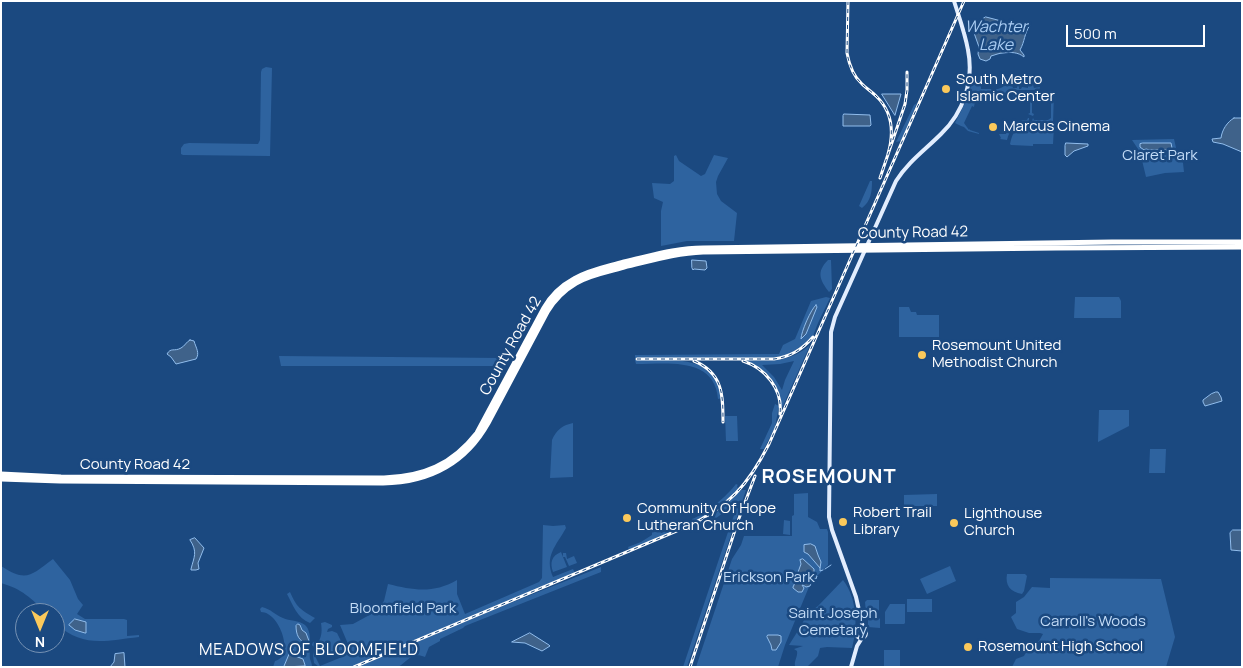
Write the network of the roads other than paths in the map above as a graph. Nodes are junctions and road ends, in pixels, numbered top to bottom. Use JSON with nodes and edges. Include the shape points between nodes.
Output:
{"nodes":[{"id":1,"x":954,"y":1,"type":"edge"},
{"id":2,"x":1167,"y":242,"type":"junction"},
{"id":3,"x":1242,"y":242,"type":"edge"},
{"id":4,"x":1000,"y":244,"type":"junction"},
{"id":5,"x":1133,"y":247,"type":"junction"},
{"id":6,"x":1242,"y":247,"type":"edge"},
{"id":7,"x":865,"y":248,"type":"junction"},
{"id":8,"x":960,"y":249,"type":"junction"},
{"id":9,"x":1,"y":474,"type":"edge"},
{"id":10,"x":81,"y":477,"type":"junction"},
{"id":11,"x":1,"y":479,"type":"edge"},
{"id":12,"x":129,"y":479,"type":"junction"},
{"id":13,"x":37,"y":481,"type":"junction"},
{"id":14,"x":861,"y":628,"type":"junction"},
{"id":15,"x":860,"y":637,"type":"junction"},
{"id":16,"x":851,"y":667,"type":"edge"}],
"edges":[{"from":1,"to":7,"type":"main road","via":[[970,71],[963,102],[947,128],[901,173]]},
{"from":2,"to":3,"type":"highway","name":"County Road 42"},
{"from":2,"to":4,"type":"highway","name":"County Road 42"},
{"from":2,"to":5,"type":"highway","via":[[1164,245]]},
{"from":4,"to":7,"type":"highway","name":"County Road 42"},
{"from":4,"to":8,"type":"highway","via":[[992,248]]},
{"from":5,"to":6,"type":"highway","name":"County Road 42"},
{"from":5,"to":8,"type":"highway","name":"County Road 42"},
{"from":7,"to":8,"type":"highway","name":"County Road 42"},
{"from":7,"to":12,"type":"highway","name":"County Road 42","via":[[681,249],[577,277],[546,305],[471,440],[450,460],[422,473],[384,478]]},
{"from":7,"to":14,"type":"main road","via":[[831,332],[830,399],[829,517],[856,597]]},
{"from":9,"to":10,"type":"highway","name":"County Road 42"},
{"from":10,"to":12,"type":"highway","name":"County Road 42"},
{"from":10,"to":13,"type":"highway"},
{"from":11,"to":13,"type":"highway"},
{"from":12,"to":13,"type":"highway","name":"County Road 42"},
{"from":14,"to":15,"type":"main road","via":[[856,633]]},
{"from":14,"to":15,"type":"main road","via":[[866,633]]},
{"from":15,"to":16,"type":"main road"}]}
